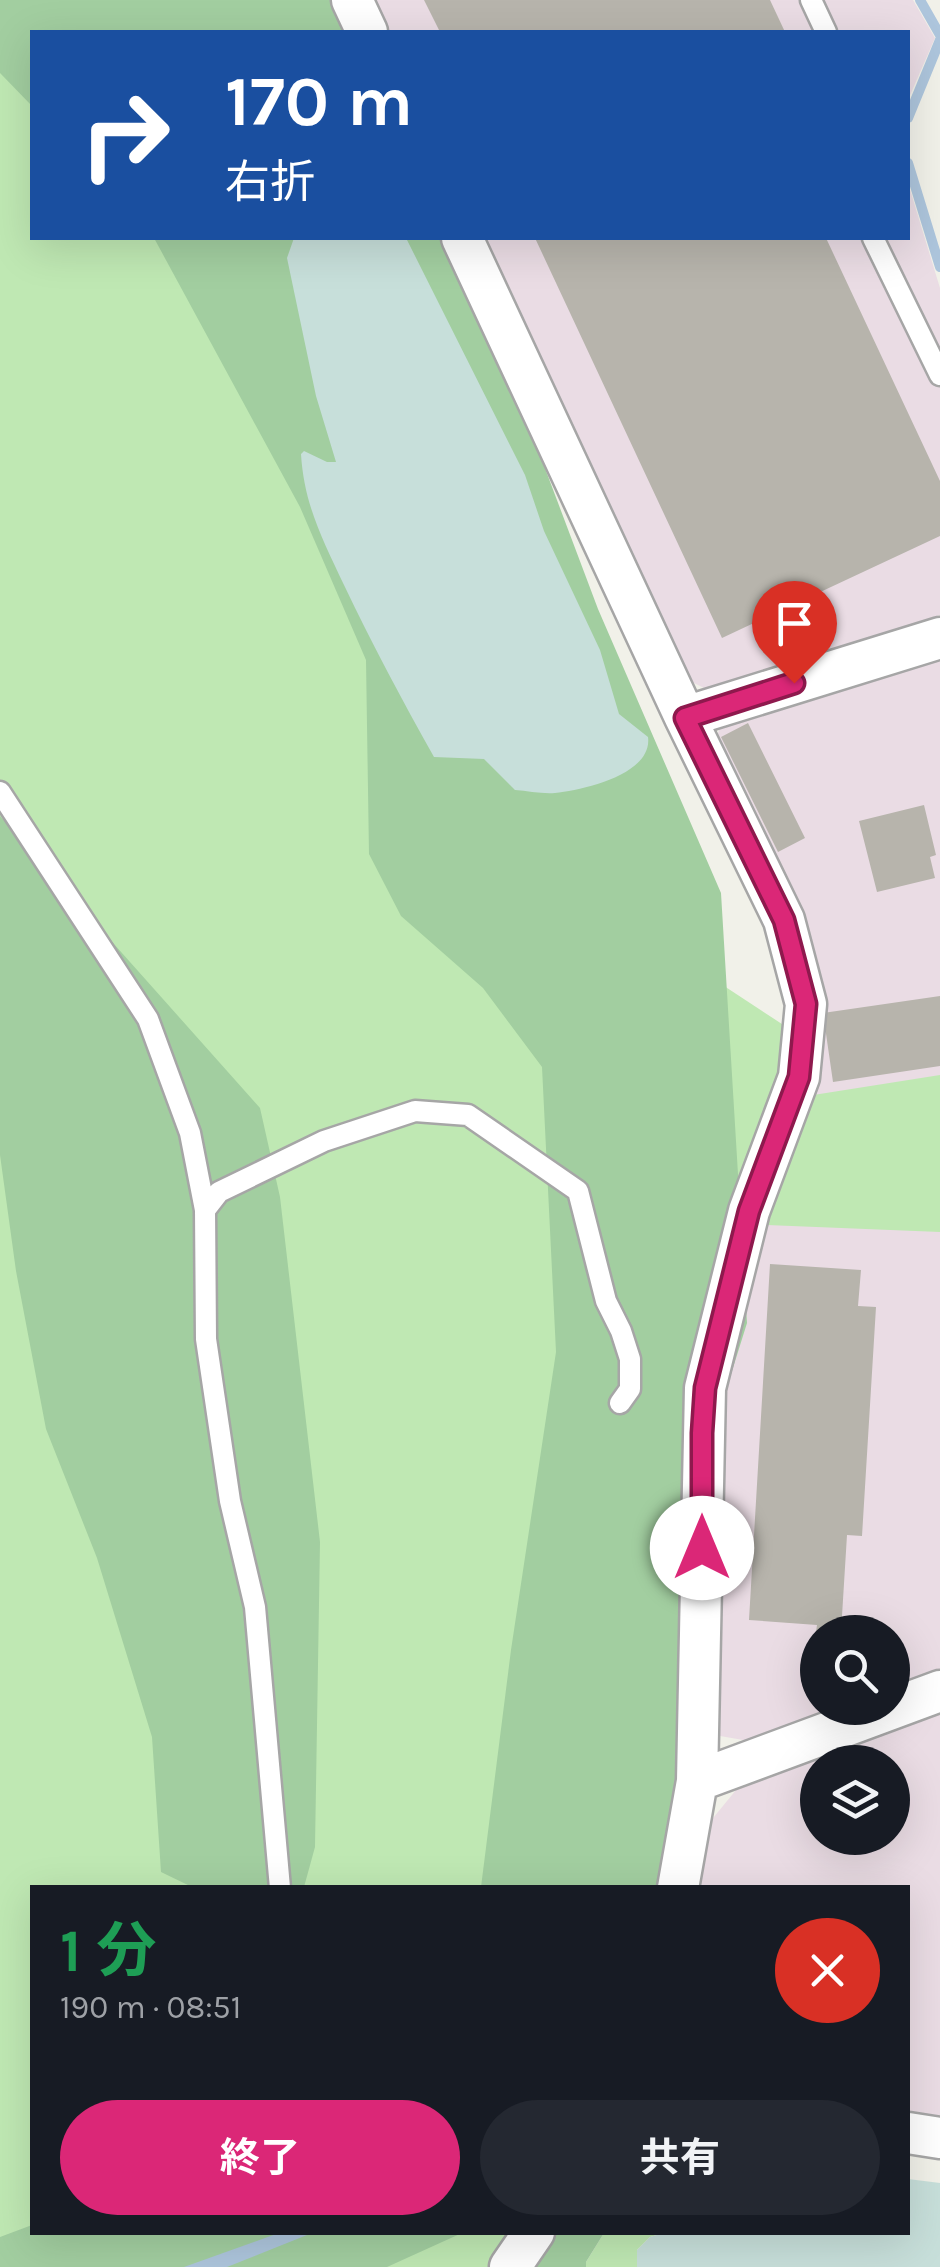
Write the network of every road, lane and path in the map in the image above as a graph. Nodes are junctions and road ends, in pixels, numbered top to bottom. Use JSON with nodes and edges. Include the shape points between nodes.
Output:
{"nodes":[{"id":1,"x":352,"y":0,"type":"edge"},
{"id":2,"x":811,"y":0,"type":"edge"},
{"id":3,"x":366,"y":30,"type":"edge"},
{"id":4,"x":825,"y":30,"type":"edge"},
{"id":5,"x":463,"y":240,"type":"edge"},
{"id":6,"x":874,"y":240,"type":"edge"},
{"id":7,"x":940,"y":376,"type":"edge"},
{"id":8,"x":940,"y":638,"type":"edge"},
{"id":9,"x":685,"y":718,"type":"junction"},
{"id":10,"x":0,"y":792,"type":"edge"},
{"id":11,"x":206,"y":1210,"type":"junction"},
{"id":12,"x":620,"y":1403,"type":"dead end"},
{"id":13,"x":940,"y":1691,"type":"edge"},
{"id":14,"x":697,"y":1781,"type":"junction"},
{"id":15,"x":280,"y":1885,"type":"edge"},
{"id":16,"x":679,"y":1885,"type":"edge"},
{"id":17,"x":910,"y":2133,"type":"edge"},
{"id":18,"x":940,"y":2138,"type":"edge"},
{"id":19,"x":532,"y":2235,"type":"edge"},
{"id":20,"x":510,"y":2267,"type":"edge"}],
"edges":[{"from":1,"to":3,"type":"street"},
{"from":2,"to":4,"type":"lane"},
{"from":5,"to":9,"type":"street"},
{"from":6,"to":7,"type":"lane"},
{"from":8,"to":9,"type":"street"},
{"from":9,"to":14,"type":"street","via":[[784,920],[806,1004],[799,1077],[749,1211],[705,1388]]},
{"from":10,"to":11,"type":"lane","via":[[148,1019],[190,1134]]},
{"from":11,"to":12,"type":"lane","via":[[219,1192],[324,1141],[416,1111],[468,1115],[578,1191],[606,1301],[630,1359],[630,1388]]},
{"from":11,"to":15,"type":"lane","via":[[206,1339],[230,1502],[256,1607]]},
{"from":13,"to":14,"type":"street"},
{"from":14,"to":16,"type":"street"},
{"from":17,"to":18,"type":"street"},
{"from":19,"to":20,"type":"street"}]}
